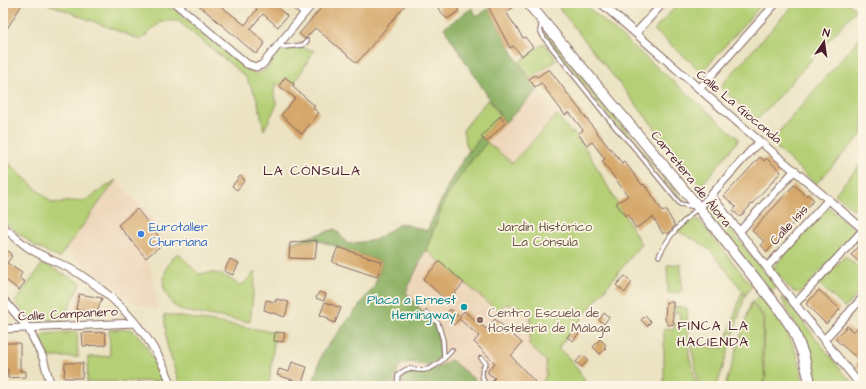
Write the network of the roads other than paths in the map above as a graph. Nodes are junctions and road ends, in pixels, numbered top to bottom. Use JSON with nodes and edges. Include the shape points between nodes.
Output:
{"nodes":[{"id":1,"x":175,"y":3,"type":"edge"},
{"id":2,"x":292,"y":3,"type":"edge"},
{"id":3,"x":313,"y":3,"type":"edge"},
{"id":4,"x":528,"y":3,"type":"edge"},
{"id":5,"x":601,"y":3,"type":"edge"},
{"id":6,"x":663,"y":3,"type":"edge"},
{"id":7,"x":776,"y":3,"type":"edge"},
{"id":8,"x":305,"y":13,"type":"junction"},
{"id":9,"x":636,"y":33,"type":"junction"},
{"id":10,"x":306,"y":41,"type":"dead end"},
{"id":11,"x":279,"y":44,"type":"junction"},
{"id":12,"x":699,"y":89,"type":"junction"},
{"id":13,"x":760,"y":142,"type":"junction"},
{"id":14,"x":795,"y":170,"type":"junction"},
{"id":15,"x":711,"y":196,"type":"junction"},
{"id":16,"x":829,"y":199,"type":"junction"},
{"id":17,"x":699,"y":208,"type":"junction"},
{"id":18,"x":3,"y":227,"type":"edge"},
{"id":19,"x":863,"y":230,"type":"edge"},
{"id":20,"x":739,"y":232,"type":"junction"},
{"id":21,"x":659,"y":256,"type":"dead end"},
{"id":22,"x":767,"y":266,"type":"junction"},
{"id":23,"x":863,"y":297,"type":"edge"},
{"id":24,"x":3,"y":299,"type":"edge"},
{"id":25,"x":795,"y":304,"type":"junction"},
{"id":26,"x":427,"y":313,"type":"dead end"},
{"id":27,"x":135,"y":323,"type":"junction"},
{"id":28,"x":28,"y":328,"type":"junction"},
{"id":29,"x":3,"y":329,"type":"edge"},
{"id":30,"x":824,"y":340,"type":"junction"},
{"id":31,"x":452,"y":350,"type":"dead end"},
{"id":32,"x":444,"y":357,"type":"junction"},
{"id":33,"x":481,"y":358,"type":"dead end"},
{"id":34,"x":172,"y":385,"type":"edge"},
{"id":35,"x":51,"y":386,"type":"edge"},
{"id":36,"x":139,"y":386,"type":"edge"},
{"id":37,"x":397,"y":386,"type":"edge"},
{"id":38,"x":486,"y":386,"type":"edge"},
{"id":39,"x":809,"y":386,"type":"edge"},
{"id":40,"x":861,"y":386,"type":"edge"}],
"edges":[{"from":1,"to":11,"type":"street","via":[[247,64],[256,67],[262,65]]},
{"from":2,"to":8,"type":"street"},
{"from":3,"to":8,"type":"street"},
{"from":4,"to":17,"type":"main road","name":"Carretera de Álora"},
{"from":5,"to":9,"type":"street","name":"Calle La Gioconda"},
{"from":6,"to":9,"type":"street"},
{"from":7,"to":12,"type":"street"},
{"from":8,"to":11,"type":"street"},
{"from":9,"to":12,"type":"street","name":"Calle La Gioconda"},
{"from":10,"to":11,"type":"lane","via":[[303,45],[284,47]]},
{"from":12,"to":13,"type":"street","name":"Calle La Gioconda"},
{"from":13,"to":14,"type":"street","name":"Calle La Gioconda"},
{"from":13,"to":15,"type":"street"},
{"from":14,"to":16,"type":"street","name":"Calle La Gioconda"},
{"from":14,"to":20,"type":"street"},
{"from":15,"to":17,"type":"street"},
{"from":15,"to":20,"type":"street","name":"Carretera de Álora"},
{"from":16,"to":19,"type":"street","name":"Calle La Gioconda"},
{"from":16,"to":22,"type":"street","name":"Calle Isis"},
{"from":17,"to":21,"type":"lane","via":[[675,230]]},
{"from":17,"to":39,"type":"main road","name":"Carretera de Álora","via":[[794,331],[803,354]]},
{"from":18,"to":27,"type":"street","via":[[29,248],[80,274],[108,294]]},
{"from":19,"to":25,"type":"street"},
{"from":20,"to":22,"type":"street","name":"Carretera de Álora"},
{"from":22,"to":25,"type":"street","name":"Carretera de Álora"},
{"from":23,"to":30,"type":"street"},
{"from":24,"to":28,"type":"street"},
{"from":25,"to":30,"type":"street","name":"Carretera de Álora"},
{"from":26,"to":32,"type":"lane","via":[[438,323]]},
{"from":27,"to":28,"type":"street","name":"Calle Campanero"},
{"from":27,"to":34,"type":"street","via":[[157,355]]},
{"from":28,"to":29,"type":"street","name":"Calle Campanero"},
{"from":28,"to":35,"type":"street","via":[[43,358]]},
{"from":30,"to":40,"type":"street","name":"Carretera de Álora"},
{"from":31,"to":32,"type":"lane"},
{"from":32,"to":37,"type":"lane","via":[[434,367],[424,370],[405,369],[398,375]]},
{"from":33,"to":38,"type":"lane","via":[[486,363],[482,368],[482,378]]},
{"from":34,"to":36,"type":"street"}]}
